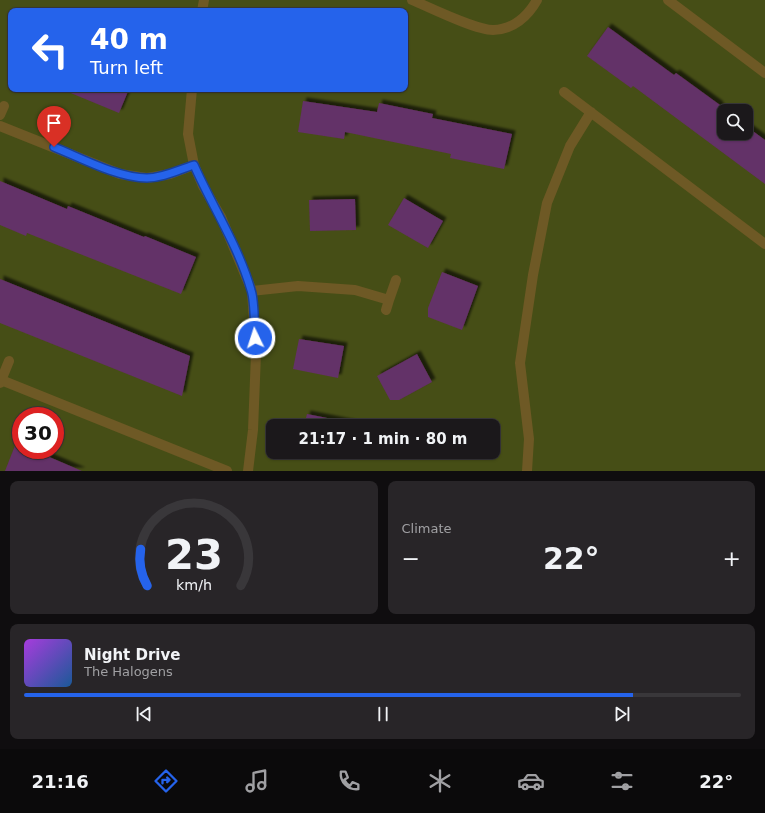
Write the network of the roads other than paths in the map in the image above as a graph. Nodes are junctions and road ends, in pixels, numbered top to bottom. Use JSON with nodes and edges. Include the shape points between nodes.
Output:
{"nodes":[{"id":1,"x":412,"y":0,"type":"edge"},
{"id":2,"x":537,"y":0,"type":"edge"},
{"id":3,"x":668,"y":0,"type":"edge"},
{"id":4,"x":765,"y":73,"type":"edge"},
{"id":5,"x":192,"y":92,"type":"edge"},
{"id":6,"x":564,"y":92,"type":"dead end"},
{"id":7,"x":4,"y":106,"type":"dead end"},
{"id":8,"x":591,"y":112,"type":"junction"},
{"id":9,"x":0,"y":115,"type":"edge"},
{"id":10,"x":0,"y":126,"type":"edge"},
{"id":11,"x":194,"y":165,"type":"junction"},
{"id":12,"x":765,"y":244,"type":"edge"},
{"id":13,"x":396,"y":280,"type":"dead end"},
{"id":14,"x":252,"y":291,"type":"junction"},
{"id":15,"x":389,"y":300,"type":"junction"},
{"id":16,"x":386,"y":310,"type":"dead end"},
{"id":17,"x":8,"y":361,"type":"dead end"},
{"id":18,"x":1,"y":382,"type":"edge"},
{"id":19,"x":227,"y":471,"type":"edge"},
{"id":20,"x":248,"y":471,"type":"edge"},
{"id":21,"x":527,"y":471,"type":"edge"}],
"edges":[{"from":1,"to":2,"type":"street","via":[[471,24],[493,30],[521,21]]},
{"from":3,"to":4,"type":"street"},
{"from":5,"to":11,"type":"street","via":[[188,134]]},
{"from":6,"to":8,"type":"street"},
{"from":7,"to":9,"type":"street"},
{"from":8,"to":12,"type":"street"},
{"from":8,"to":21,"type":"street","via":[[570,146],[547,203],[533,275],[520,363],[529,439]]},
{"from":10,"to":11,"type":"street","via":[[120,174],[147,178],[170,174]]},
{"from":11,"to":14,"type":"street","via":[[221,217]]},
{"from":13,"to":15,"type":"street"},
{"from":14,"to":15,"type":"street","via":[[298,286],[355,290]]},
{"from":14,"to":20,"type":"street","via":[[256,354],[253,430]]},
{"from":15,"to":16,"type":"street"},
{"from":17,"to":18,"type":"street"},
{"from":18,"to":19,"type":"street"}]}
